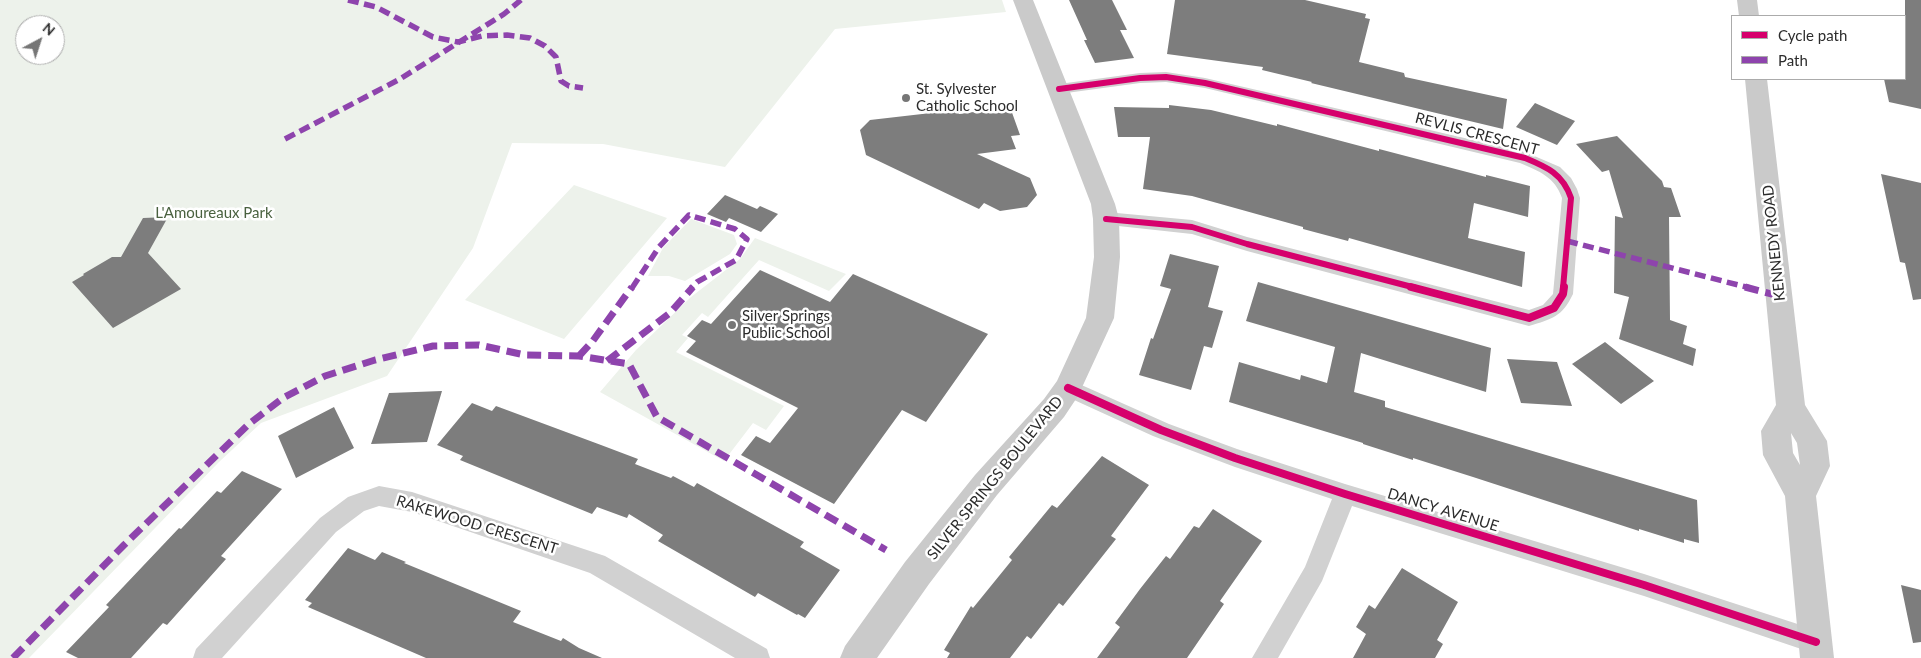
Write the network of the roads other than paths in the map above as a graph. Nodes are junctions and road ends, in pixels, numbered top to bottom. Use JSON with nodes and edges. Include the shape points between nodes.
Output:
{"nodes":[{"id":1,"x":1022,"y":0,"type":"edge"},
{"id":2,"x":1747,"y":0,"type":"edge"},
{"id":3,"x":1749,"y":15,"type":"edge"},
{"id":4,"x":1756,"y":80,"type":"edge"},
{"id":5,"x":1058,"y":89,"type":"junction"},
{"id":6,"x":1106,"y":219,"type":"junction"},
{"id":7,"x":1068,"y":388,"type":"junction"},
{"id":8,"x":1345,"y":494,"type":"junction"},
{"id":9,"x":1816,"y":650,"type":"edge"},
{"id":10,"x":205,"y":658,"type":"edge"},
{"id":11,"x":758,"y":658,"type":"edge"},
{"id":12,"x":857,"y":658,"type":"edge"},
{"id":13,"x":1264,"y":658,"type":"edge"}],
"edges":[{"from":1,"to":5,"type":"street","name":"SILVER SPRINGS BOULEVARD"},
{"from":2,"to":3,"type":"street"},
{"from":4,"to":9,"type":"street","name":"KENNEDY ROAD","via":[[1791,407],[1776,431],[1778,455],[1800,495]]},
{"from":5,"to":6,"type":"street","name":"SILVER SPRINGS BOULEVARD"},
{"from":5,"to":6,"type":"street","name":"REVLIS CRESCENT","via":[[1166,77],[1225,87],[1525,158],[1559,176],[1568,184],[1571,198],[1563,294],[1557,307],[1529,318],[1192,227]]},
{"from":6,"to":7,"type":"street","name":"SILVER SPRINGS BOULEVARD","via":[[1107,257],[1100,318]]},
{"from":7,"to":8,"type":"street","name":"DANCY AVENUE","via":[[1161,430]]},
{"from":7,"to":12,"type":"street","name":"SILVER SPRINGS BOULEVARD","via":[[986,485]]},
{"from":8,"to":9,"type":"street","name":"DANCY AVENUE","via":[[1644,585]]},
{"from":8,"to":13,"type":"street","via":[[1314,573]]},
{"from":10,"to":11,"type":"street","name":"RAKEWOOD CRESCENT","via":[[328,525],[356,504],[380,496],[412,502],[597,564]]}]}
